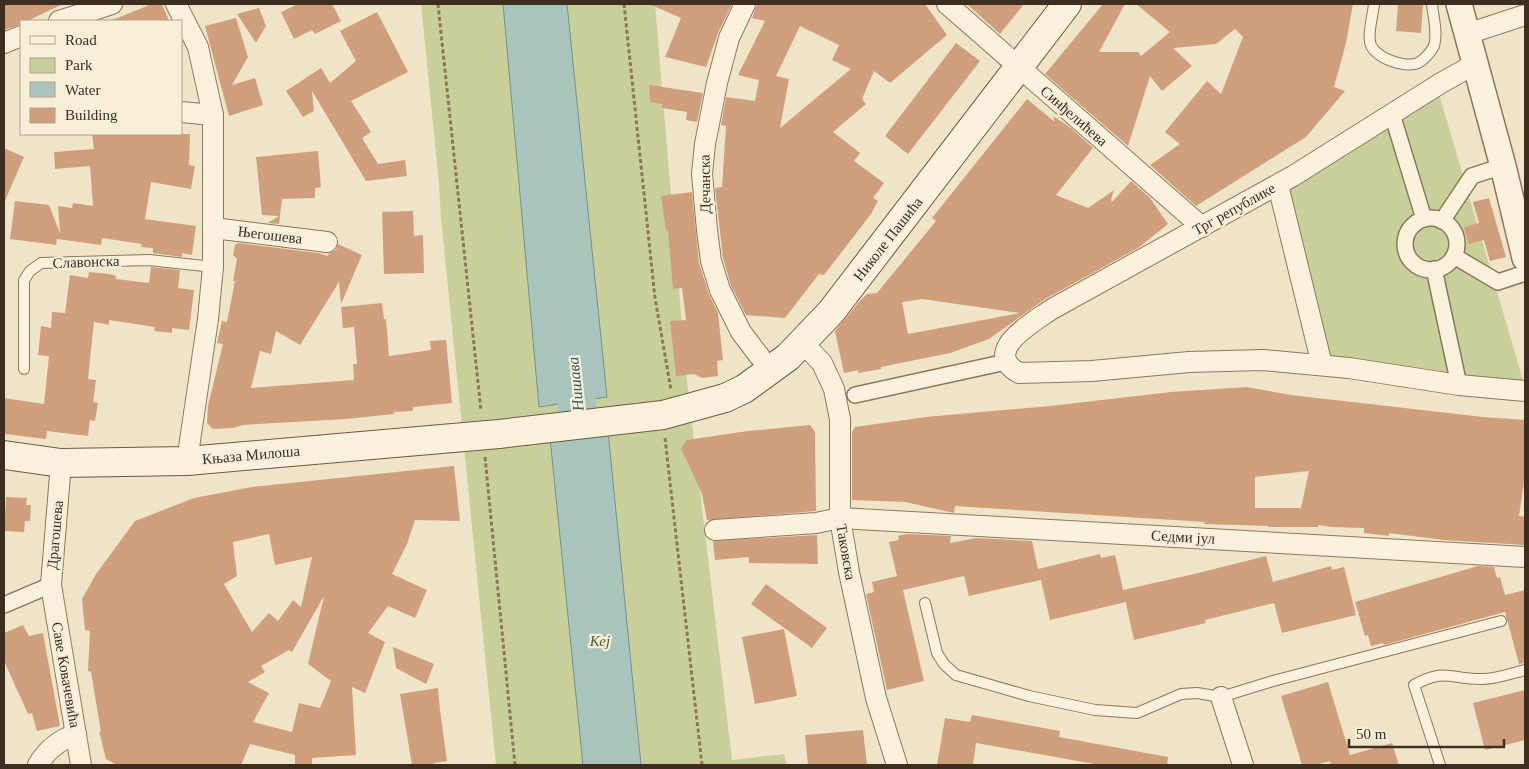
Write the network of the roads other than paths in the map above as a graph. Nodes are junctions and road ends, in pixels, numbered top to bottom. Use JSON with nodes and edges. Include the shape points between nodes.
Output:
{"nodes":[{"id":1,"x":112,"y":4,"type":"edge"},
{"id":2,"x":176,"y":4,"type":"edge"},
{"id":3,"x":745,"y":4,"type":"edge"},
{"id":4,"x":947,"y":4,"type":"edge"},
{"id":5,"x":1067,"y":4,"type":"edge"},
{"id":6,"x":1374,"y":4,"type":"edge"},
{"id":7,"x":1432,"y":4,"type":"edge"},
{"id":8,"x":1459,"y":4,"type":"edge"},
{"id":9,"x":1525,"y":15,"type":"edge"},
{"id":10,"x":62,"y":20,"type":"edge"},
{"id":11,"x":1467,"y":34,"type":"junction"},
{"id":12,"x":20,"y":36,"type":"edge"},
{"id":13,"x":4,"y":43,"type":"edge"},
{"id":14,"x":1475,"y":64,"type":"junction"},
{"id":15,"x":1020,"y":67,"type":"junction"},
{"id":16,"x":182,"y":112,"type":"edge"},
{"id":17,"x":1392,"y":114,"type":"junction"},
{"id":18,"x":213,"y":115,"type":"junction"},
{"id":19,"x":1503,"y":166,"type":"junction"},
{"id":20,"x":1278,"y":185,"type":"junction"},
{"id":21,"x":1424,"y":219,"type":"junction"},
{"id":22,"x":1442,"y":221,"type":"junction"},
{"id":23,"x":1202,"y":227,"type":"junction"},
{"id":24,"x":213,"y":228,"type":"junction"},
{"id":25,"x":327,"y":242,"type":"dead end"},
{"id":26,"x":1454,"y":256,"type":"junction"},
{"id":27,"x":1525,"y":258,"type":"edge"},
{"id":28,"x":213,"y":267,"type":"junction"},
{"id":29,"x":1434,"y":269,"type":"junction"},
{"id":30,"x":1525,"y":273,"type":"edge"},
{"id":31,"x":803,"y":343,"type":"junction"},
{"id":32,"x":760,"y":356,"type":"dead end"},
{"id":33,"x":1006,"y":362,"type":"junction"},
{"id":34,"x":1322,"y":365,"type":"junction"},
{"id":35,"x":24,"y":369,"type":"dead end"},
{"id":36,"x":1459,"y":385,"type":"junction"},
{"id":37,"x":1525,"y":391,"type":"edge"},
{"id":38,"x":855,"y":395,"type":"dead end"},
{"id":39,"x":667,"y":415,"type":"joint"},
{"id":40,"x":4,"y":455,"type":"edge"},
{"id":41,"x":188,"y":461,"type":"junction"},
{"id":42,"x":60,"y":463,"type":"junction"},
{"id":43,"x":840,"y":518,"type":"junction"},
{"id":44,"x":716,"y":530,"type":"dead end"},
{"id":45,"x":1525,"y":557,"type":"edge"},
{"id":46,"x":51,"y":585,"type":"junction"},
{"id":47,"x":925,"y":603,"type":"dead end"},
{"id":48,"x":4,"y":605,"type":"edge"},
{"id":49,"x":1501,"y":621,"type":"dead end"},
{"id":50,"x":1525,"y":670,"type":"edge"},
{"id":51,"x":1221,"y":697,"type":"junction"},
{"id":52,"x":76,"y":734,"type":"junction"},
{"id":53,"x":39,"y":764,"type":"edge"},
{"id":54,"x":81,"y":765,"type":"edge"},
{"id":55,"x":897,"y":765,"type":"edge"},
{"id":56,"x":1243,"y":765,"type":"edge"},
{"id":57,"x":1440,"y":765,"type":"edge"}],
"edges":[{"from":1,"to":10,"type":"street"},
{"from":2,"to":18,"type":"street","via":[[198,47]]},
{"from":3,"to":32,"type":"street","name":"Дечанска","via":[[729,38],[717,83],[702,174],[711,261],[720,290],[741,332]]},
{"from":4,"to":15,"type":"street","name":"Синђелићева"},
{"from":5,"to":15,"type":"main road","name":"Николе Пашића"},
{"from":6,"to":7,"type":"lane","via":[[1370,33],[1372,48],[1384,58],[1407,64],[1418,63],[1434,45]]},
{"from":8,"to":11,"type":"street"},
{"from":9,"to":11,"type":"street"},
{"from":11,"to":14,"type":"street"},
{"from":12,"to":13,"type":"street"},
{"from":14,"to":17,"type":"street","name":"Трг републике"},
{"from":14,"to":19,"type":"street"},
{"from":15,"to":23,"type":"street","name":"Синђелићева"},
{"from":15,"to":31,"type":"main road","name":"Николе Пашића","via":[[876,255]]},
{"from":16,"to":18,"type":"street"},
{"from":17,"to":20,"type":"street","name":"Трг републике"},
{"from":17,"to":21,"type":"street"},
{"from":18,"to":24,"type":"street"},
{"from":19,"to":22,"type":"street","via":[[1472,176]]},
{"from":19,"to":27,"type":"street"},
{"from":20,"to":23,"type":"street","name":"Трг републике"},
{"from":20,"to":34,"type":"street"},
{"from":21,"to":22,"type":"street"},
{"from":21,"to":29,"type":"street","via":[[1411,226],[1406,234],[1406,252],[1417,266]]},
{"from":22,"to":26,"type":"street","via":[[1454,232]]},
{"from":23,"to":33,"type":"street","name":"Трг републике","via":[[1052,309],[1013,338],[1007,347]]},
{"from":24,"to":25,"type":"street","name":"Његошева"},
{"from":24,"to":28,"type":"street"},
{"from":26,"to":29,"type":"street","via":[[1442,267]]},
{"from":26,"to":30,"type":"street","via":[[1498,282]]},
{"from":28,"to":35,"type":"lane","name":"Славонска","via":[[149,260],[41,263],[24,280]]},
{"from":28,"to":41,"type":"street"},
{"from":29,"to":36,"type":"street"},
{"from":31,"to":39,"type":"main road","name":"Николе Пашића","via":[[744,389]]},
{"from":31,"to":43,"type":"street","name":"Таковска","via":[[822,363],[834,388],[840,419]]},
{"from":33,"to":34,"type":"street","via":[[1019,373],[1263,360]]},
{"from":33,"to":38,"type":"street"},
{"from":34,"to":36,"type":"street"},
{"from":36,"to":37,"type":"street"},
{"from":39,"to":41,"type":"main road","name":"Књаза Милоша","via":[[489,442]]},
{"from":40,"to":42,"type":"main road","name":"Књаза Милоша"},
{"from":41,"to":42,"type":"main road","name":"Књаза Милоша"},
{"from":42,"to":46,"type":"street","name":"Драгошева"},
{"from":43,"to":44,"type":"street","name":"Седми јул","via":[[816,524]]},
{"from":43,"to":45,"type":"street","name":"Седми јул"},
{"from":43,"to":55,"type":"street","name":"Таковска","via":[[876,698]]},
{"from":46,"to":48,"type":"street","name":"Драгошева"},
{"from":46,"to":52,"type":"street","name":"Саве Ковачевића"},
{"from":47,"to":51,"type":"lane","via":[[938,653],[956,675],[1029,696],[1095,710],[1137,713],[1181,694]]},
{"from":49,"to":51,"type":"lane"},
{"from":50,"to":57,"type":"lane","via":[[1483,680],[1433,675],[1414,685]]},
{"from":51,"to":56,"type":"street"},
{"from":52,"to":53,"type":"street","via":[[57,742]]},
{"from":52,"to":54,"type":"street","name":"Саве Ковачевића"}]}
